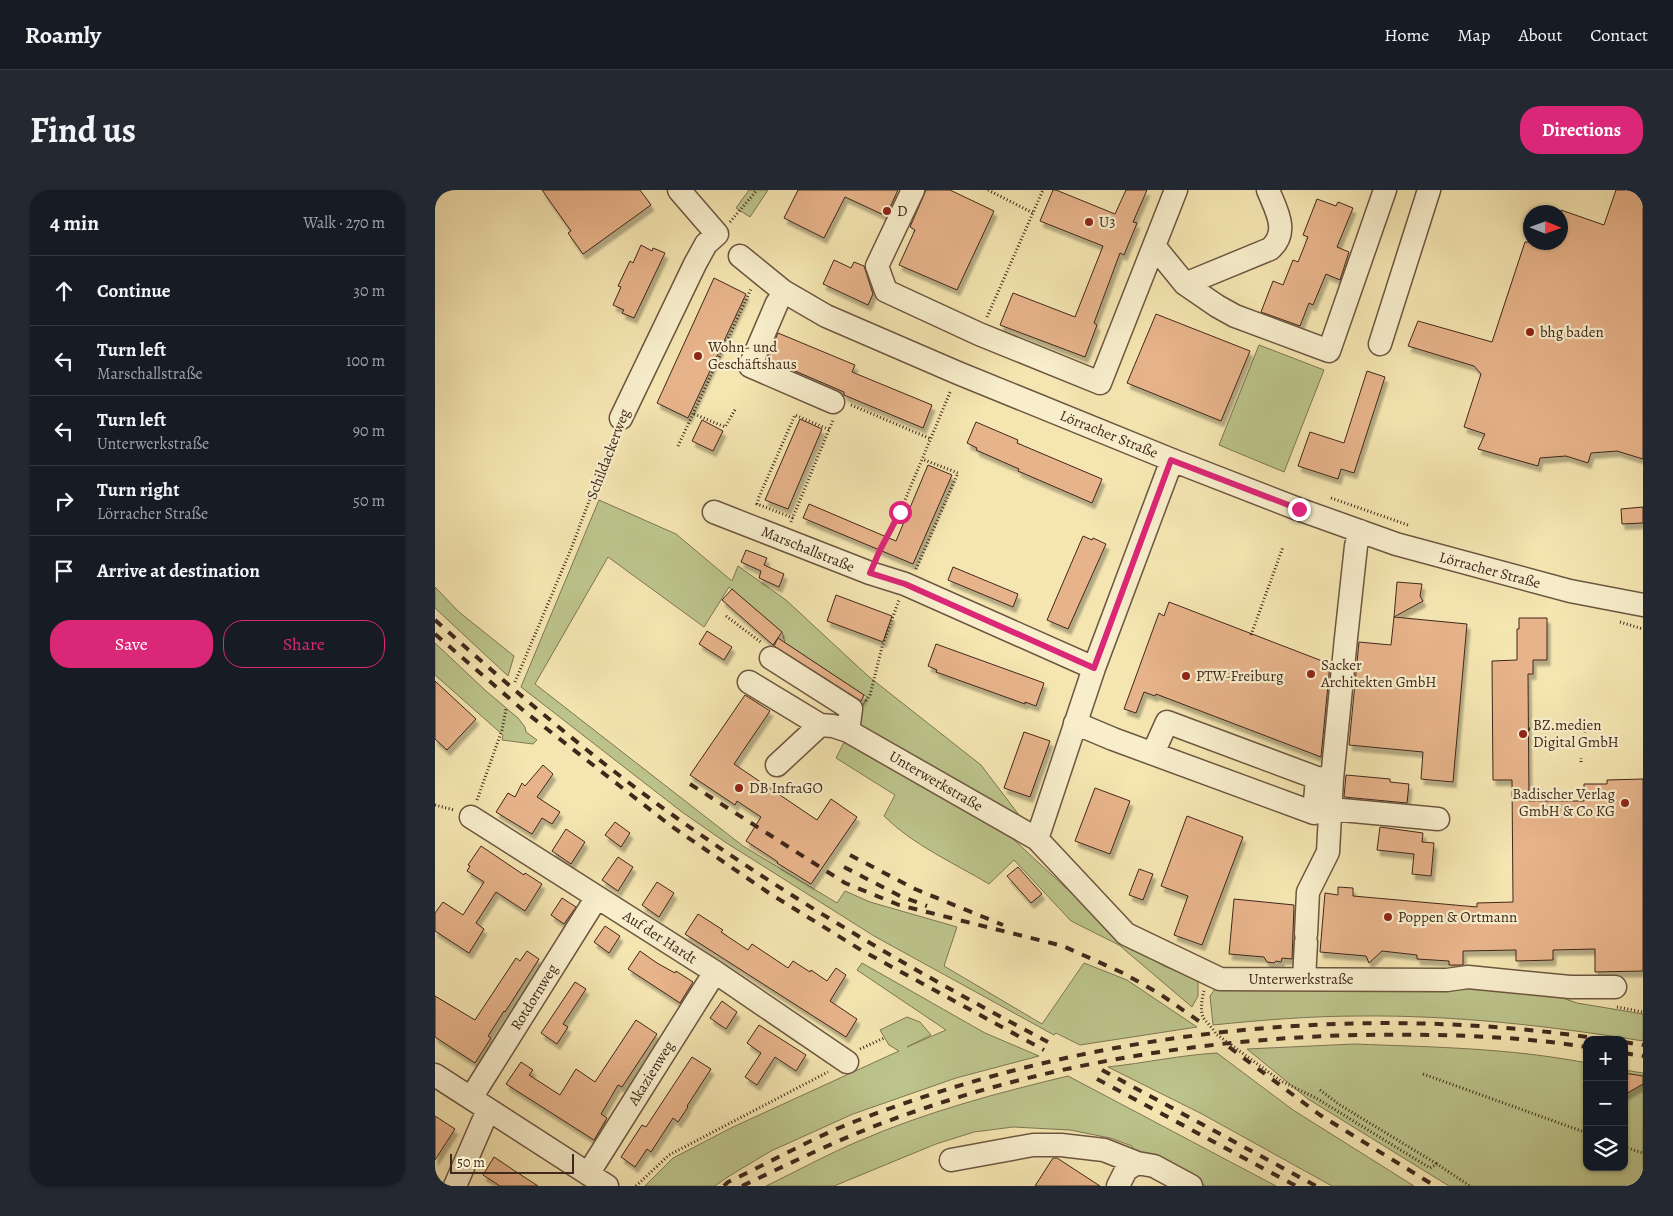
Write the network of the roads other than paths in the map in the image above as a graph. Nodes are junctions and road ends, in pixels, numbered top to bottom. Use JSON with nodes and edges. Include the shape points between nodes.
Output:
{"nodes":[{"id":1,"x":679,"y":190,"type":"edge"},
{"id":2,"x":913,"y":190,"type":"edge"},
{"id":3,"x":1176,"y":190,"type":"edge"},
{"id":4,"x":1268,"y":190,"type":"edge"},
{"id":5,"x":1385,"y":190,"type":"edge"},
{"id":6,"x":1424,"y":192,"type":"edge"},
{"id":7,"x":1154,"y":246,"type":"junction"},
{"id":8,"x":740,"y":256,"type":"dead end"},
{"id":9,"x":1185,"y":284,"type":"junction"},
{"id":10,"x":777,"y":303,"type":"dead end"},
{"id":11,"x":1380,"y":344,"type":"dead end"},
{"id":12,"x":842,"y":404,"type":"road end"},
{"id":13,"x":621,"y":418,"type":"road end"},
{"id":14,"x":1171,"y":460,"type":"junction"},
{"id":15,"x":715,"y":512,"type":"dead end"},
{"id":16,"x":1360,"y":531,"type":"junction"},
{"id":17,"x":1643,"y":605,"type":"edge"},
{"id":18,"x":771,"y":658,"type":"road end"},
{"id":19,"x":1094,"y":668,"type":"junction"},
{"id":20,"x":749,"y":682,"type":"dead end"},
{"id":21,"x":838,"y":723,"type":"junction"},
{"id":22,"x":1075,"y":723,"type":"junction"},
{"id":23,"x":1153,"y":753,"type":"junction"},
{"id":24,"x":777,"y":765,"type":"dead end"},
{"id":25,"x":1325,"y":778,"type":"junction"},
{"id":26,"x":1331,"y":809,"type":"junction"},
{"id":27,"x":471,"y":817,"type":"road end"},
{"id":28,"x":1438,"y":820,"type":"dead end"},
{"id":29,"x":1037,"y":839,"type":"junction"},
{"id":30,"x":597,"y":897,"type":"junction"},
{"id":31,"x":715,"y":972,"type":"junction"},
{"id":32,"x":1303,"y":979,"type":"junction"},
{"id":33,"x":1615,"y":987,"type":"dead end"},
{"id":34,"x":847,"y":1062,"type":"road end"},
{"id":35,"x":435,"y":1074,"type":"edge"},
{"id":36,"x":479,"y":1104,"type":"junction"},
{"id":37,"x":951,"y":1160,"type":"dead end"},
{"id":38,"x":1137,"y":1163,"type":"junction"},
{"id":39,"x":587,"y":1174,"type":"junction"},
{"id":40,"x":455,"y":1186,"type":"edge"},
{"id":41,"x":607,"y":1186,"type":"edge"},
{"id":42,"x":1118,"y":1186,"type":"edge"},
{"id":43,"x":1191,"y":1186,"type":"edge"}],
"edges":[{"from":1,"to":13,"type":"street","name":"Schildackerweg","via":[[723,229],[706,244],[695,264]]},
{"from":2,"to":7,"type":"street","via":[[877,266],[887,291],[979,334],[1100,383]]},
{"from":3,"to":7,"type":"street"},
{"from":4,"to":9,"type":"street","via":[[1281,224],[1275,245]]},
{"from":5,"to":9,"type":"street","via":[[1329,351],[1235,316]]},
{"from":6,"to":11,"type":"street"},
{"from":7,"to":9,"type":"street"},
{"from":8,"to":14,"type":"street","name":"Lörracher Straße","via":[[783,291],[826,316]]},
{"from":10,"to":12,"type":"street","via":[[750,366]]},
{"from":14,"to":16,"type":"street","name":"Lörracher Straße"},
{"from":14,"to":19,"type":"street"},
{"from":15,"to":19,"type":"street","name":"Marschallstraße","via":[[907,585]]},
{"from":16,"to":17,"type":"street","name":"Lörracher Straße","via":[[1539,583]]},
{"from":16,"to":25,"type":"street","via":[[1355,546]]},
{"from":18,"to":21,"type":"street","via":[[851,709]]},
{"from":19,"to":22,"type":"street"},
{"from":20,"to":21,"type":"street"},
{"from":21,"to":24,"type":"street"},
{"from":21,"to":29,"type":"street","name":"Unterwerkstraße"},
{"from":22,"to":23,"type":"street"},
{"from":22,"to":29,"type":"street"},
{"from":23,"to":25,"type":"street","via":[[1167,722]]},
{"from":23,"to":25,"type":"street","via":[[1314,813]]},
{"from":25,"to":26,"type":"street"},
{"from":26,"to":28,"type":"street"},
{"from":26,"to":32,"type":"street","via":[[1328,852],[1308,892]]},
{"from":27,"to":30,"type":"street","name":"Auf der Hardt"},
{"from":29,"to":32,"type":"street","name":"Unterwerkstraße","via":[[1126,934],[1221,979]]},
{"from":30,"to":31,"type":"street","name":"Auf der Hardt"},
{"from":30,"to":36,"type":"street","name":"Rotdornweg"},
{"from":31,"to":34,"type":"street","name":"Auf der Hardt"},
{"from":31,"to":39,"type":"street","name":"Akazienweg"},
{"from":32,"to":33,"type":"street","name":"Unterwerkstraße","via":[[1447,980],[1468,977],[1570,987]]},
{"from":35,"to":36,"type":"street"},
{"from":36,"to":39,"type":"street"},
{"from":36,"to":40,"type":"street","name":"Rotdornweg"},
{"from":37,"to":38,"type":"street","via":[[1033,1144],[1104,1150]]},
{"from":38,"to":42,"type":"street","via":[[1126,1170]]},
{"from":38,"to":43,"type":"street","via":[[1154,1166]]},
{"from":39,"to":41,"type":"street"}]}
